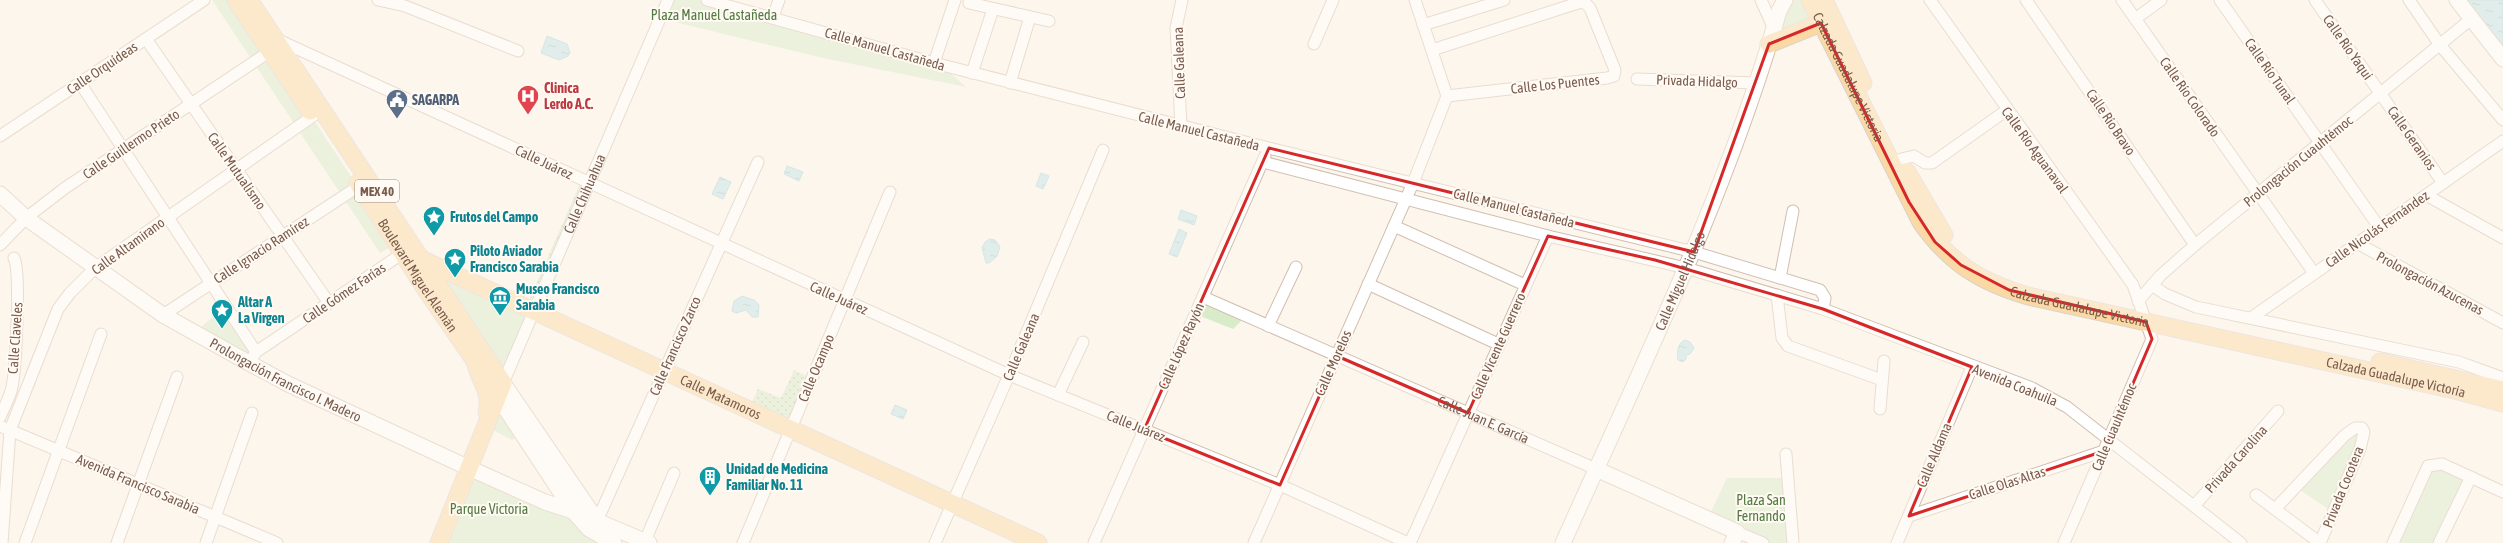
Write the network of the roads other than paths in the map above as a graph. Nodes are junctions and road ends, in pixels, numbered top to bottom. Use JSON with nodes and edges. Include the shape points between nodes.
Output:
{"nodes":[{"id":1,"x":204,"y":0,"type":"edge"},
{"id":2,"x":236,"y":0,"type":"edge"},
{"id":3,"x":250,"y":0,"type":"edge"},
{"id":4,"x":378,"y":0,"type":"edge"},
{"id":5,"x":668,"y":0,"type":"edge"},
{"id":6,"x":707,"y":0,"type":"edge"},
{"id":7,"x":779,"y":0,"type":"edge"},
{"id":8,"x":954,"y":0,"type":"edge"},
{"id":9,"x":1182,"y":0,"type":"edge"},
{"id":10,"x":1333,"y":0,"type":"edge"},
{"id":11,"x":1414,"y":0,"type":"edge"},
{"id":12,"x":1504,"y":0,"type":"edge"},
{"id":13,"x":1761,"y":0,"type":"edge"},
{"id":14,"x":1810,"y":0,"type":"edge"},
{"id":15,"x":1824,"y":0,"type":"edge"},
{"id":16,"x":1930,"y":0,"type":"edge"},
{"id":17,"x":2026,"y":0,"type":"edge"},
{"id":18,"x":2122,"y":0,"type":"edge"},
{"id":19,"x":2161,"y":0,"type":"edge"},
{"id":20,"x":2220,"y":0,"type":"edge"},
{"id":21,"x":2315,"y":0,"type":"edge"},
{"id":22,"x":2409,"y":0,"type":"edge"},
{"id":23,"x":2457,"y":0,"type":"edge"},
{"id":24,"x":404,"y":3,"type":"edge"},
{"id":25,"x":969,"y":3,"type":"dead end"},
{"id":26,"x":1781,"y":4,"type":"edge"},
{"id":27,"x":993,"y":9,"type":"junction"},
{"id":28,"x":1030,"y":17,"type":"junction"},
{"id":29,"x":773,"y":18,"type":"junction"},
{"id":30,"x":2135,"y":19,"type":"junction"},
{"id":31,"x":2471,"y":19,"type":"junction"},
{"id":32,"x":1049,"y":21,"type":"dead end"},
{"id":33,"x":1821,"y":23,"type":"junction"},
{"id":34,"x":1423,"y":25,"type":"junction"},
{"id":35,"x":1772,"y":37,"type":"junction"},
{"id":36,"x":146,"y":39,"type":"junction"},
{"id":37,"x":1314,"y":44,"type":"dead end"},
{"id":38,"x":2440,"y":45,"type":"junction"},
{"id":39,"x":272,"y":46,"type":"junction"},
{"id":40,"x":1432,"y":50,"type":"junction"},
{"id":41,"x":518,"y":51,"type":"dead end"},
{"id":42,"x":2503,"y":59,"type":"edge"},
{"id":43,"x":934,"y":63,"type":"junction"},
{"id":44,"x":972,"y":73,"type":"junction"},
{"id":45,"x":1637,"y":79,"type":"dead end"},
{"id":46,"x":80,"y":83,"type":"junction"},
{"id":47,"x":1010,"y":83,"type":"junction"},
{"id":48,"x":1756,"y":83,"type":"junction"},
{"id":49,"x":2380,"y":94,"type":"junction"},
{"id":50,"x":1447,"y":96,"type":"junction"},
{"id":51,"x":191,"y":105,"type":"junction"},
{"id":52,"x":2007,"y":110,"type":"junction"},
{"id":53,"x":313,"y":116,"type":"junction"},
{"id":54,"x":2503,"y":120,"type":"edge"},
{"id":55,"x":1181,"y":126,"type":"junction"},
{"id":56,"x":0,"y":136,"type":"edge"},
{"id":57,"x":2503,"y":141,"type":"edge"},
{"id":58,"x":2320,"y":143,"type":"junction"},
{"id":59,"x":1269,"y":148,"type":"junction"},
{"id":60,"x":123,"y":150,"type":"junction"},
{"id":61,"x":1103,"y":150,"type":"dead end"},
{"id":62,"x":1900,"y":159,"type":"junction"},
{"id":63,"x":758,"y":162,"type":"dead end"},
{"id":64,"x":1263,"y":162,"type":"junction"},
{"id":65,"x":236,"y":170,"type":"junction"},
{"id":66,"x":590,"y":183,"type":"junction"},
{"id":67,"x":1413,"y":183,"type":"junction"},
{"id":68,"x":2443,"y":183,"type":"junction"},
{"id":69,"x":359,"y":186,"type":"junction"},
{"id":70,"x":890,"y":192,"type":"dead end"},
{"id":71,"x":2258,"y":193,"type":"junction"},
{"id":72,"x":0,"y":194,"type":"edge"},
{"id":73,"x":2426,"y":195,"type":"junction"},
{"id":74,"x":1406,"y":199,"type":"junction"},
{"id":75,"x":1793,"y":211,"type":"dead end"},
{"id":76,"x":26,"y":218,"type":"junction"},
{"id":77,"x":168,"y":218,"type":"junction"},
{"id":78,"x":1394,"y":226,"type":"junction"},
{"id":79,"x":2379,"y":228,"type":"junction"},
{"id":80,"x":282,"y":236,"type":"junction"},
{"id":81,"x":1548,"y":236,"type":"junction"},
{"id":82,"x":2503,"y":238,"type":"edge"},
{"id":83,"x":2357,"y":243,"type":"junction"},
{"id":84,"x":720,"y":244,"type":"junction"},
{"id":85,"x":0,"y":245,"type":"edge"},
{"id":86,"x":2195,"y":245,"type":"junction"},
{"id":87,"x":1694,"y":252,"type":"junction"},
{"id":88,"x":403,"y":253,"type":"junction"},
{"id":89,"x":14,"y":258,"type":"dead end"},
{"id":90,"x":423,"y":260,"type":"junction"},
{"id":91,"x":1296,"y":267,"type":"dead end"},
{"id":92,"x":95,"y":268,"type":"junction"},
{"id":93,"x":1686,"y":268,"type":"junction"},
{"id":94,"x":2314,"y":273,"type":"junction"},
{"id":95,"x":1780,"y":278,"type":"junction"},
{"id":96,"x":211,"y":282,"type":"junction"},
{"id":97,"x":1368,"y":284,"type":"junction"},
{"id":98,"x":1525,"y":285,"type":"junction"},
{"id":99,"x":2152,"y":285,"type":"junction"},
{"id":100,"x":1777,"y":295,"type":"junction"},
{"id":101,"x":1203,"y":297,"type":"junction"},
{"id":102,"x":844,"y":300,"type":"junction"},
{"id":103,"x":329,"y":303,"type":"junction"},
{"id":104,"x":1823,"y":309,"type":"junction"},
{"id":105,"x":2142,"y":311,"type":"junction"},
{"id":106,"x":536,"y":312,"type":"junction"},
{"id":107,"x":162,"y":315,"type":"junction"},
{"id":108,"x":2251,"y":318,"type":"junction"},
{"id":109,"x":2503,"y":322,"type":"edge"},
{"id":110,"x":1268,"y":326,"type":"junction"},
{"id":111,"x":101,"y":334,"type":"dead end"},
{"id":112,"x":1082,"y":342,"type":"dead end"},
{"id":113,"x":1498,"y":344,"type":"junction"},
{"id":114,"x":1337,"y":356,"type":"junction"},
{"id":115,"x":253,"y":357,"type":"junction"},
{"id":116,"x":476,"y":360,"type":"junction"},
{"id":117,"x":1884,"y":362,"type":"dead end"},
{"id":118,"x":1972,"y":367,"type":"junction"},
{"id":119,"x":663,"y":372,"type":"junction"},
{"id":120,"x":1009,"y":375,"type":"junction"},
{"id":121,"x":177,"y":377,"type":"dead end"},
{"id":122,"x":2503,"y":378,"type":"edge"},
{"id":123,"x":1882,"y":380,"type":"junction"},
{"id":124,"x":501,"y":390,"type":"junction"},
{"id":125,"x":2503,"y":390,"type":"edge"},
{"id":126,"x":1058,"y":395,"type":"junction"},
{"id":127,"x":2503,"y":403,"type":"edge"},
{"id":128,"x":1880,"y":409,"type":"dead end"},
{"id":129,"x":2278,"y":411,"type":"dead end"},
{"id":130,"x":252,"y":413,"type":"dead end"},
{"id":131,"x":1468,"y":413,"type":"junction"},
{"id":132,"x":0,"y":417,"type":"edge"},
{"id":133,"x":487,"y":422,"type":"junction"},
{"id":134,"x":5,"y":428,"type":"edge"},
{"id":135,"x":790,"y":430,"type":"junction"},
{"id":136,"x":1144,"y":430,"type":"junction"},
{"id":137,"x":2110,"y":439,"type":"junction"},
{"id":138,"x":59,"y":450,"type":"junction"},
{"id":139,"x":2104,"y":451,"type":"junction"},
{"id":140,"x":1786,"y":454,"type":"dead end"},
{"id":141,"x":469,"y":468,"type":"junction"},
{"id":142,"x":1596,"y":469,"type":"junction"},
{"id":143,"x":674,"y":473,"type":"dead end"},
{"id":144,"x":2471,"y":477,"type":"junction"},
{"id":145,"x":138,"y":484,"type":"junction"},
{"id":146,"x":1280,"y":485,"type":"junction"},
{"id":147,"x":2503,"y":492,"type":"edge"},
{"id":148,"x":2256,"y":495,"type":"dead end"},
{"id":149,"x":952,"y":504,"type":"junction"},
{"id":150,"x":2194,"y":506,"type":"junction"},
{"id":151,"x":2275,"y":509,"type":"junction"},
{"id":152,"x":573,"y":511,"type":"junction"},
{"id":153,"x":1909,"y":516,"type":"junction"},
{"id":154,"x":215,"y":517,"type":"junction"},
{"id":155,"x":592,"y":524,"type":"junction"},
{"id":156,"x":1734,"y":537,"type":"edge"},
{"id":157,"x":2228,"y":538,"type":"edge"},
{"id":158,"x":647,"y":542,"type":"edge"},
{"id":159,"x":2,"y":543,"type":"edge"},
{"id":160,"x":25,"y":543,"type":"edge"},
{"id":161,"x":117,"y":543,"type":"edge"},
{"id":162,"x":206,"y":543,"type":"edge"},
{"id":163,"x":276,"y":543,"type":"edge"},
{"id":164,"x":439,"y":543,"type":"edge"},
{"id":165,"x":614,"y":543,"type":"edge"},
{"id":166,"x":743,"y":543,"type":"edge"},
{"id":167,"x":935,"y":543,"type":"edge"},
{"id":168,"x":1038,"y":543,"type":"edge"},
{"id":169,"x":1094,"y":543,"type":"edge"},
{"id":170,"x":1254,"y":543,"type":"edge"},
{"id":171,"x":1409,"y":543,"type":"edge"},
{"id":172,"x":1563,"y":543,"type":"edge"},
{"id":173,"x":1763,"y":543,"type":"edge"},
{"id":174,"x":1793,"y":543,"type":"edge"},
{"id":175,"x":1897,"y":543,"type":"edge"},
{"id":176,"x":2064,"y":543,"type":"edge"},
{"id":177,"x":2241,"y":543,"type":"edge"},
{"id":178,"x":2320,"y":543,"type":"edge"},
{"id":179,"x":2393,"y":543,"type":"edge"},
{"id":180,"x":2439,"y":543,"type":"edge"}],
"edges":[{"from":1,"to":36,"type":"street","name":"Calle Orquídeas"},
{"from":2,"to":39,"type":"main road","name":"Boulevard Miguel Alemán","number":"MEX 40"},
{"from":3,"to":39,"type":"main road","name":"Boulevard Miguel Alemán","number":"MEX 40"},
{"from":4,"to":24,"type":"street"},
{"from":5,"to":66,"type":"street","name":"Calle Chihuahua"},
{"from":6,"to":29,"type":"street","name":"Calle Manuel Castañeda"},
{"from":7,"to":29,"type":"street"},
{"from":8,"to":43,"type":"street"},
{"from":9,"to":55,"type":"street","name":"Calle Galeana","via":[[1176,28]]},
{"from":10,"to":37,"type":"street"},
{"from":11,"to":34,"type":"street"},
{"from":12,"to":34,"type":"street"},
{"from":13,"to":35,"type":"street"},
{"from":14,"to":33,"type":"main road","name":"Calzada Guadalupe Victoria"},
{"from":15,"to":62,"type":"main road","name":"Calzada Guadalupe Victoria"},
{"from":16,"to":52,"type":"street","name":"Calle Río Aguanaval"},
{"from":17,"to":86,"type":"street","name":"Calle Río Bravo"},
{"from":18,"to":30,"type":"street","name":"Calle Río Colorado"},
{"from":19,"to":30,"type":"street"},
{"from":20,"to":58,"type":"street","name":"Calle Río Tunal"},
{"from":21,"to":49,"type":"street","name":"Calle Río Yaqui"},
{"from":22,"to":38,"type":"street"},
{"from":23,"to":31,"type":"main road"},
{"from":24,"to":41,"type":"street"},
{"from":25,"to":27,"type":"street"},
{"from":26,"to":35,"type":"main road","name":"Calle Miguel Hidalgo"},
{"from":27,"to":28,"type":"street"},
{"from":27,"to":44,"type":"street"},
{"from":28,"to":32,"type":"street"},
{"from":28,"to":47,"type":"street"},
{"from":29,"to":43,"type":"street","name":"Calle Manuel Castañeda"},
{"from":30,"to":71,"type":"street","name":"Calle Río Colorado"},
{"from":31,"to":38,"type":"street","name":"Prolongación Cuauhtémoc"},
{"from":31,"to":42,"type":"main road"},
{"from":33,"to":35,"type":"main road"},
{"from":33,"to":105,"type":"main road","name":"Calzada Guadalupe Victoria","via":[[1909,202],[1935,242],[1946,254],[1971,272],[2009,290]]},
{"from":34,"to":40,"type":"street"},
{"from":35,"to":48,"type":"main road","name":"Calle Miguel Hidalgo"},
{"from":36,"to":46,"type":"street","name":"Calle Orquídeas"},
{"from":36,"to":51,"type":"street","name":"Calle Mutualismo"},
{"from":38,"to":49,"type":"street","name":"Prolongación Cuauhtémoc"},
{"from":38,"to":54,"type":"street"},
{"from":39,"to":51,"type":"street","name":"Calle Guillermo Prieto"},
{"from":39,"to":53,"type":"main road","name":"Boulevard Miguel Alemán","number":"MEX 40"},
{"from":39,"to":66,"type":"street","name":"Calle Juárez"},
{"from":39,"to":90,"type":"main road","name":"Boulevard Miguel Alemán","number":"MEX 40"},
{"from":40,"to":50,"type":"street"},
{"from":40,"to":50,"type":"street","name":"Calle Los Puentes","via":[[1581,2],[1590,8],[1615,70],[1614,76],[1607,78]]},
{"from":43,"to":44,"type":"street","name":"Calle Manuel Castañeda"},
{"from":44,"to":47,"type":"street","name":"Calle Manuel Castañeda"},
{"from":45,"to":48,"type":"street","name":"Privada Hidalgo"},
{"from":46,"to":56,"type":"street","name":"Calle Orquídeas"},
{"from":46,"to":60,"type":"street"},
{"from":47,"to":55,"type":"street","name":"Calle Manuel Castañeda"},
{"from":48,"to":87,"type":"main road","name":"Calle Miguel Hidalgo"},
{"from":49,"to":58,"type":"street","name":"Prolongación Cuauhtémoc"},
{"from":49,"to":68,"type":"street","name":"Calle Geranios"},
{"from":50,"to":67,"type":"street"},
{"from":51,"to":60,"type":"street","name":"Calle Guillermo Prieto"},
{"from":51,"to":65,"type":"street","name":"Calle Mutualismo"},
{"from":52,"to":62,"type":"street","via":[[1932,163],[1925,163],[1911,156]]},
{"from":52,"to":105,"type":"street","name":"Calle Río Aguanaval","via":[[2133,285]]},
{"from":53,"to":65,"type":"street","name":"Calle Altamirano"},
{"from":53,"to":69,"type":"main road","name":"Boulevard Miguel Alemán","number":"MEX 40"},
{"from":55,"to":59,"type":"street","name":"Calle Manuel Castañeda"},
{"from":57,"to":68,"type":"street","name":"Calle Nicolás Fernández"},
{"from":58,"to":71,"type":"street","name":"Prolongación Cuauhtémoc"},
{"from":58,"to":79,"type":"street","name":"Calle Río Tunal"},
{"from":59,"to":64,"type":"street","name":"Calle López Rayón"},
{"from":59,"to":67,"type":"street","name":"Calle Manuel Castañeda"},
{"from":60,"to":76,"type":"street","name":"Calle Guillermo Prieto","via":[[65,188]]},
{"from":60,"to":77,"type":"street"},
{"from":61,"to":120,"type":"street","name":"Calle Galeana"},
{"from":62,"to":105,"type":"main road","name":"Calzada Guadalupe Victoria","via":[[1941,232],[1964,256],[1975,263],[2022,284]]},
{"from":63,"to":84,"type":"street","name":"Calle Francisco Zarco"},
{"from":64,"to":74,"type":"street","name":"Calle Manuel Castañeda"},
{"from":64,"to":101,"type":"street","name":"Calle López Rayón"},
{"from":65,"to":77,"type":"street","name":"Calle Altamirano"},
{"from":65,"to":80,"type":"street","name":"Calle Mutualismo"},
{"from":66,"to":84,"type":"street","name":"Calle Juárez"},
{"from":66,"to":106,"type":"street","name":"Calle Chihuahua"},
{"from":67,"to":74,"type":"street","name":"Calle Morelos"},
{"from":67,"to":87,"type":"street","name":"Calle Manuel Castañeda"},
{"from":68,"to":73,"type":"street","name":"Calle Nicolás Fernández"},
{"from":69,"to":80,"type":"street","name":"Calle Ignacio Ramírez"},
{"from":69,"to":88,"type":"main road","name":"Boulevard Miguel Alemán","number":"MEX 40"},
{"from":70,"to":102,"type":"street","name":"Calle Ocampo"},
{"from":71,"to":86,"type":"street","name":"Prolongación Cuauhtémoc"},
{"from":71,"to":94,"type":"street","name":"Calle Río Colorado"},
{"from":72,"to":76,"type":"main road","name":"Prolongación Francisco I. Madero"},
{"from":73,"to":79,"type":"street","name":"Calle Nicolás Fernández"},
{"from":73,"to":82,"type":"street"},
{"from":74,"to":78,"type":"street","name":"Calle Morelos"},
{"from":74,"to":81,"type":"street","name":"Calle Manuel Castañeda"},
{"from":75,"to":95,"type":"street"},
{"from":76,"to":85,"type":"street","name":"Calle Guillermo Prieto"},
{"from":76,"to":92,"type":"main road","name":"Prolongación Francisco I. Madero"},
{"from":77,"to":92,"type":"street","name":"Calle Altamirano"},
{"from":77,"to":96,"type":"street"},
{"from":78,"to":97,"type":"street","name":"Calle Morelos"},
{"from":78,"to":98,"type":"street"},
{"from":79,"to":83,"type":"street","name":"Calle Nicolás Fernández"},
{"from":80,"to":96,"type":"street","name":"Calle Ignacio Ramírez"},
{"from":80,"to":103,"type":"street","name":"Calle Mutualismo"},
{"from":81,"to":93,"type":"street","name":"Calle Manuel Castañeda"},
{"from":81,"to":98,"type":"street","name":"Calle Vicente Guerrero"},
{"from":83,"to":94,"type":"street","name":"Calle Nicolás Fernández"},
{"from":83,"to":109,"type":"street","name":"Prolongación Azucenas"},
{"from":84,"to":102,"type":"street","name":"Calle Juárez"},
{"from":84,"to":119,"type":"street","name":"Calle Francisco Zarco"},
{"from":86,"to":99,"type":"street","name":"Prolongación Cuauhtémoc"},
{"from":87,"to":93,"type":"main road","name":"Calle Miguel Hidalgo"},
{"from":87,"to":95,"type":"street"},
{"from":88,"to":90,"type":"main road","name":"Calle Matamoros"},
{"from":88,"to":103,"type":"street","name":"Calle Gómez Farías"},
{"from":88,"to":116,"type":"main road","name":"Boulevard Miguel Alemán","number":"MEX 40"},
{"from":89,"to":132,"type":"street","name":"Calle Claveles","via":[[17,265],[18,294],[11,390]]},
{"from":90,"to":106,"type":"main road","name":"Calle Matamoros"},
{"from":90,"to":124,"type":"main road","name":"Boulevard Miguel Alemán","number":"MEX 40"},
{"from":91,"to":110,"type":"street"},
{"from":92,"to":107,"type":"main road","name":"Prolongación Francisco I. Madero"},
{"from":92,"to":134,"type":"street","name":"Calle Altamirano","via":[[58,309]]},
{"from":93,"to":100,"type":"street","name":"Avenida Coahuila"},
{"from":93,"to":142,"type":"main road","name":"Calle Miguel Hidalgo"},
{"from":94,"to":108,"type":"street","name":"Calle Nicolás Fernández"},
{"from":95,"to":104,"type":"street","via":[[1822,292],[1825,298]]},
{"from":96,"to":107,"type":"street","name":"Calle Ignacio Ramírez"},
{"from":96,"to":115,"type":"street"},
{"from":97,"to":113,"type":"street"},
{"from":97,"to":114,"type":"street","name":"Calle Morelos"},
{"from":98,"to":113,"type":"street","name":"Calle Vicente Guerrero"},
{"from":99,"to":105,"type":"street","name":"Prolongación Cuauhtémoc"},
{"from":99,"to":108,"type":"street","via":[[2165,294],[2196,307]]},
{"from":100,"to":104,"type":"street","name":"Avenida Coahuila"},
{"from":100,"to":123,"type":"street","via":[[1782,338],[1788,346]]},
{"from":101,"to":110,"type":"street","name":"Calle Juan E. García"},
{"from":101,"to":136,"type":"street","name":"Calle López Rayón"},
{"from":102,"to":120,"type":"street","name":"Calle Juárez"},
{"from":102,"to":135,"type":"street","name":"Calle Ocampo"},
{"from":103,"to":115,"type":"street","name":"Calle Gómez Farías"},
{"from":104,"to":118,"type":"street","name":"Avenida Coahuila"},
{"from":105,"to":125,"type":"main road","name":"Calzada Guadalupe Victoria"},
{"from":105,"to":127,"type":"main road","name":"Calzada Guadalupe Victoria"},
{"from":105,"to":137,"type":"street","name":"Calle Cuauhtémoc","via":[[2152,338]]},
{"from":106,"to":119,"type":"main road","name":"Calle Matamoros"},
{"from":106,"to":124,"type":"street","name":"Calle Chihuahua"},
{"from":107,"to":115,"type":"main road","name":"Prolongación Francisco I. Madero"},
{"from":108,"to":122,"type":"street","via":[[2459,362]]},
{"from":110,"to":114,"type":"street","name":"Calle Juan E. García"},
{"from":111,"to":138,"type":"street"},
{"from":112,"to":126,"type":"street"},
{"from":113,"to":131,"type":"street","name":"Calle Vicente Guerrero"},
{"from":114,"to":131,"type":"street","name":"Calle Juan E. García"},
{"from":114,"to":146,"type":"street","name":"Calle Morelos"},
{"from":115,"to":141,"type":"main road","name":"Prolongación Francisco I. Madero","via":[[288,384]]},
{"from":116,"to":124,"type":"main road","name":"Boulevard Miguel Alemán","number":"MEX 40"},
{"from":116,"to":133,"type":"main road","via":[[477,370],[489,392]]},
{"from":117,"to":123,"type":"street"},
{"from":118,"to":137,"type":"street","name":"Avenida Coahuila","via":[[2056,400]]},
{"from":118,"to":153,"type":"street","name":"Calle Aldama"},
{"from":119,"to":135,"type":"main road","name":"Calle Matamoros"},
{"from":119,"to":155,"type":"street","name":"Calle Francisco Zarco"},
{"from":120,"to":126,"type":"street","name":"Calle Juárez"},
{"from":120,"to":149,"type":"street","name":"Calle Galeana"},
{"from":121,"to":145,"type":"street"},
{"from":123,"to":128,"type":"street"},
{"from":124,"to":133,"type":"main road","name":"Calle Chihuahua"},
{"from":124,"to":152,"type":"main road","name":"Boulevard Miguel Alemán","number":"MEX 40"},
{"from":124,"to":155,"type":"main road","name":"Boulevard Miguel Alemán","number":"MEX 40"},
{"from":126,"to":136,"type":"street","name":"Calle Juárez"},
{"from":129,"to":150,"type":"street","name":"Privada Carolina"},
{"from":130,"to":154,"type":"street"},
{"from":131,"to":142,"type":"street","name":"Calle Juan E. García"},
{"from":131,"to":171,"type":"street","name":"Calle Vicente Guerrero"},
{"from":133,"to":141,"type":"main road","name":"Calle Chihuahua"},
{"from":134,"to":138,"type":"street","name":"Avenida Francisco Sarabia"},
{"from":134,"to":159,"type":"street"},
{"from":135,"to":149,"type":"main road","name":"Calle Matamoros"},
{"from":135,"to":166,"type":"street","name":"Calle Ocampo"},
{"from":136,"to":146,"type":"street","name":"Calle Juárez"},
{"from":136,"to":169,"type":"street","name":"Calle López Rayón"},
{"from":137,"to":139,"type":"street","name":"Calle Cuauhtémoc"},
{"from":137,"to":150,"type":"street","name":"Avenida Coahuila"},
{"from":138,"to":145,"type":"street","name":"Avenida Francisco Sarabia"},
{"from":138,"to":160,"type":"street"},
{"from":139,"to":153,"type":"street","name":"Calle Olas Altas"},
{"from":139,"to":176,"type":"street","name":"Calle Cuauhtémoc"},
{"from":140,"to":174,"type":"street"},
{"from":141,"to":152,"type":"main road","name":"Prolongación Francisco I. Madero","via":[[545,502]]},
{"from":141,"to":164,"type":"main road","name":"Calle Chihuahua"},
{"from":142,"to":156,"type":"main road","name":"Calle Juan E. García"},
{"from":142,"to":172,"type":"main road","name":"Calle Miguel Hidalgo"},
{"from":143,"to":158,"type":"street"},
{"from":144,"to":147,"type":"street"},
{"from":144,"to":179,"type":"street","via":[[2442,464],[2428,466]]},
{"from":144,"to":180,"type":"street"},
{"from":145,"to":154,"type":"street","name":"Avenida Francisco Sarabia"},
{"from":145,"to":161,"type":"street"},
{"from":146,"to":170,"type":"street","name":"Calle Morelos"},
{"from":146,"to":171,"type":"street","name":"Calle Juárez"},
{"from":148,"to":151,"type":"street"},
{"from":149,"to":167,"type":"street","name":"Calle Galeana"},
{"from":149,"to":168,"type":"main road","name":"Calle Matamoros"},
{"from":150,"to":157,"type":"street","name":"Avenida Coahuila"},
{"from":151,"to":178,"type":"street"},
{"from":151,"to":178,"type":"street","name":"Privada Cocotera","via":[[2345,435],[2355,428],[2363,430],[2360,449]]},
{"from":152,"to":155,"type":"main road","name":"Boulevard Miguel Alemán","number":"MEX 40"},
{"from":153,"to":175,"type":"street","name":"Calle Aldama"},
{"from":154,"to":162,"type":"street"},
{"from":154,"to":163,"type":"street","name":"Avenida Francisco Sarabia"},
{"from":155,"to":158,"type":"main road","number":"MEX 40"},
{"from":155,"to":165,"type":"main road","number":"MEX 40"},
{"from":156,"to":173,"type":"street","name":"Calle Juan E. García"},
{"from":157,"to":177,"type":"street","name":"Avenida Coahuila"}]}
